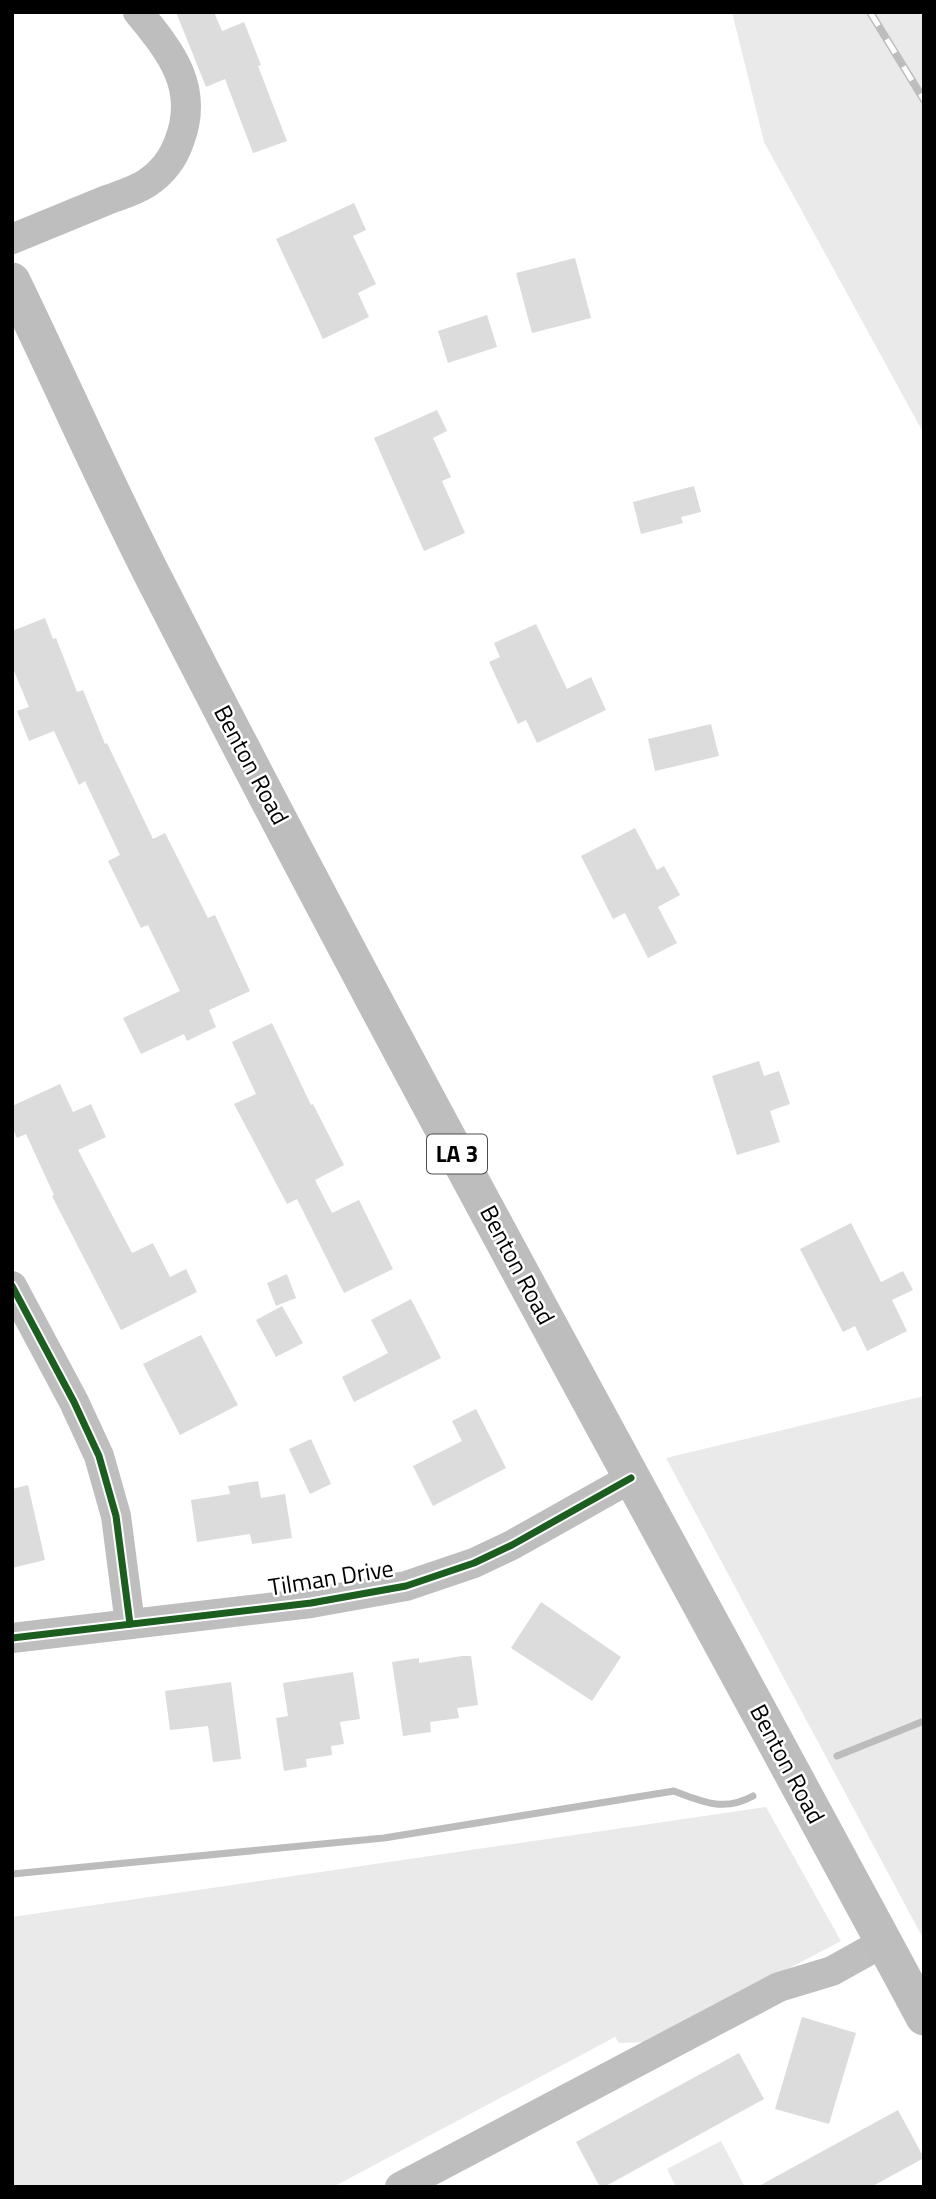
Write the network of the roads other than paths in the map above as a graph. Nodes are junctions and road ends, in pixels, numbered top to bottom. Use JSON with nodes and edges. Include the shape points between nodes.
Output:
{"nodes":[{"id":1,"x":138,"y":12,"type":"edge"},
{"id":2,"x":12,"y":239,"type":"edge"},
{"id":3,"x":12,"y":281,"type":"edge"},
{"id":4,"x":12,"y":1286,"type":"edge"},
{"id":5,"x":631,"y":1478,"type":"junction"},
{"id":6,"x":130,"y":1625,"type":"junction"},
{"id":7,"x":12,"y":1638,"type":"edge"},
{"id":8,"x":884,"y":1942,"type":"junction"},
{"id":9,"x":924,"y":2017,"type":"edge"},
{"id":10,"x":400,"y":2187,"type":"edge"}],
"edges":[{"from":1,"to":2,"type":"street","via":[[181,75],[187,97],[186,124],[177,149],[163,170],[144,185]]},
{"from":3,"to":5,"type":"main road","name":"Benton Road","number":"LA 3","via":[[158,587]]},
{"from":4,"to":6,"type":"street","via":[[99,1456],[116,1516]]},
{"from":5,"to":6,"type":"street","name":"Tilman Drive","via":[[512,1545],[405,1586],[311,1603]]},
{"from":5,"to":8,"type":"main road","name":"Benton Road","number":"LA 3"},
{"from":6,"to":7,"type":"street","name":"Tilman Drive"},
{"from":8,"to":9,"type":"main road","name":"Benton Road","number":"LA 3"},
{"from":8,"to":10,"type":"street","via":[[832,1971],[779,1987]]}]}
